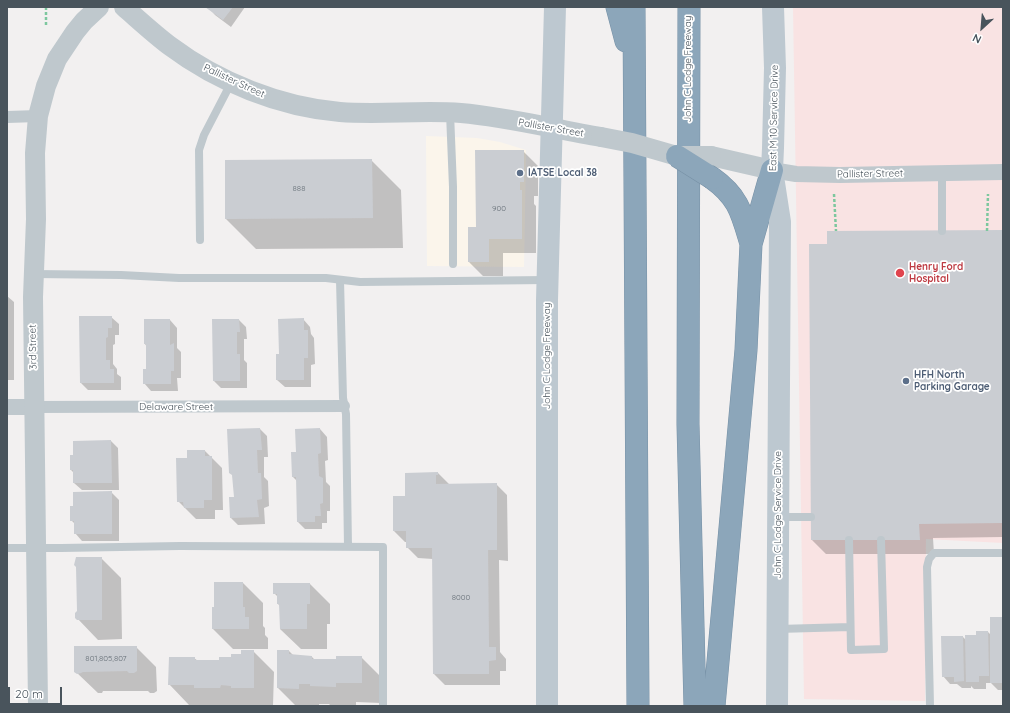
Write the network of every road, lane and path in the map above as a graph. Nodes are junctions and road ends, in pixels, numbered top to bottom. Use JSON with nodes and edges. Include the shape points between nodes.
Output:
{"nodes":[{"id":1,"x":46,"y":7,"type":"edge"},
{"id":2,"x":98,"y":7,"type":"edge"},
{"id":3,"x":124,"y":7,"type":"edge"},
{"id":4,"x":556,"y":7,"type":"edge"},
{"id":5,"x":617,"y":7,"type":"edge"},
{"id":6,"x":634,"y":7,"type":"edge"},
{"id":7,"x":689,"y":7,"type":"edge"},
{"id":8,"x":703,"y":7,"type":"edge"},
{"id":9,"x":773,"y":7,"type":"edge"},
{"id":10,"x":46,"y":27,"type":"dead end"},
{"id":11,"x":633,"y":68,"type":"junction"},
{"id":12,"x":232,"y":82,"type":"junction"},
{"id":13,"x":450,"y":113,"type":"junction"},
{"id":14,"x":38,"y":116,"type":"junction"},
{"id":15,"x":7,"y":117,"type":"edge"},
{"id":16,"x":552,"y":128,"type":"junction"},
{"id":17,"x":677,"y":156,"type":"junction"},
{"id":18,"x":772,"y":170,"type":"junction"},
{"id":19,"x":1003,"y":172,"type":"edge"},
{"id":20,"x":942,"y":173,"type":"junction"},
{"id":21,"x":834,"y":194,"type":"dead end"},
{"id":22,"x":988,"y":194,"type":"dead end"},
{"id":23,"x":987,"y":230,"type":"dead end"},
{"id":24,"x":836,"y":231,"type":"dead end"},
{"id":25,"x":942,"y":231,"type":"dead end"},
{"id":26,"x":200,"y":240,"type":"dead end"},
{"id":27,"x":751,"y":244,"type":"junction"},
{"id":28,"x":453,"y":264,"type":"dead end"},
{"id":29,"x":34,"y":274,"type":"junction"},
{"id":30,"x":340,"y":280,"type":"junction"},
{"id":31,"x":548,"y":280,"type":"junction"},
{"id":32,"x":779,"y":324,"type":"joint"},
{"id":33,"x":688,"y":341,"type":"junction"},
{"id":34,"x":344,"y":406,"type":"junction"},
{"id":35,"x":7,"y":407,"type":"edge"},
{"id":36,"x":34,"y":407,"type":"junction"},
{"id":37,"x":778,"y":517,"type":"junction"},
{"id":38,"x":811,"y":517,"type":"dead end"},
{"id":39,"x":849,"y":540,"type":"dead end"},
{"id":40,"x":881,"y":540,"type":"dead end"},
{"id":41,"x":348,"y":547,"type":"junction"},
{"id":42,"x":7,"y":548,"type":"edge"},
{"id":43,"x":35,"y":548,"type":"junction"},
{"id":44,"x":1003,"y":553,"type":"edge"},
{"id":45,"x":850,"y":627,"type":"junction"},
{"id":46,"x":777,"y":629,"type":"junction"},
{"id":47,"x":38,"y":706,"type":"edge"},
{"id":48,"x":383,"y":706,"type":"edge"},
{"id":49,"x":547,"y":706,"type":"edge"},
{"id":50,"x":638,"y":706,"type":"edge"},
{"id":51,"x":695,"y":706,"type":"edge"},
{"id":52,"x":714,"y":706,"type":"edge"},
{"id":53,"x":777,"y":706,"type":"edge"},
{"id":54,"x":930,"y":706,"type":"edge"}],
"edges":[{"from":1,"to":10,"type":"path"},
{"from":2,"to":14,"type":"street","name":"3rd Street","via":[[75,32],[57,59]]},
{"from":3,"to":12,"type":"street","name":"Pallister Street","via":[[171,47],[208,71]]},
{"from":4,"to":16,"type":"main road","name":"John C Lodge Freeway"},
{"from":5,"to":11,"type":"highway"},
{"from":6,"to":11,"type":"highway"},
{"from":7,"to":33,"type":"highway","name":"John C Lodge Freeway"},
{"from":8,"to":33,"type":"highway"},
{"from":9,"to":18,"type":"main road","name":"East M 10 Service Drive","via":[[775,68]]},
{"from":11,"to":50,"type":"highway"},
{"from":12,"to":13,"type":"street","name":"Pallister Street","via":[[273,98],[339,112]]},
{"from":12,"to":26,"type":"lane","via":[[199,150]]},
{"from":13,"to":16,"type":"street","name":"Pallister Street","via":[[492,117]]},
{"from":13,"to":28,"type":"lane"},
{"from":14,"to":15,"type":"street"},
{"from":14,"to":29,"type":"street","name":"3rd Street","via":[[35,153]]},
{"from":16,"to":17,"type":"street","name":"Pallister Street","bridge":true,"via":[[632,143]]},
{"from":16,"to":31,"type":"main road","name":"John C Lodge Freeway"},
{"from":17,"to":18,"type":"street","name":"Pallister Street","bridge":true,"via":[[711,156]]},
{"from":17,"to":27,"type":"highway","bridge":true,"via":[[712,178],[732,196],[739,208]]},
{"from":18,"to":20,"type":"street","name":"Pallister Street","via":[[796,174],[840,175]]},
{"from":18,"to":27,"type":"highway"},
{"from":18,"to":32,"type":"main road","name":"East M 10 Service Drive","via":[[780,222]]},
{"from":19,"to":20,"type":"street","name":"Pallister Street"},
{"from":20,"to":25,"type":"lane"},
{"from":21,"to":24,"type":"path"},
{"from":22,"to":23,"type":"path"},
{"from":27,"to":52,"type":"highway","via":[[746,350]]},
{"from":29,"to":30,"type":"lane"},
{"from":29,"to":36,"type":"street","name":"3rd Street"},
{"from":30,"to":31,"type":"lane"},
{"from":30,"to":34,"type":"lane"},
{"from":31,"to":49,"type":"main road","name":"John C Lodge Freeway"},
{"from":32,"to":37,"type":"main road","name":"John C Lodge Service Drive"},
{"from":33,"to":51,"type":"highway","name":"John C Lodge Freeway"},
{"from":34,"to":36,"type":"street","name":"Delaware Street"},
{"from":34,"to":41,"type":"lane"},
{"from":35,"to":36,"type":"street","name":"Delaware Street"},
{"from":36,"to":43,"type":"street","name":"3rd Street"},
{"from":37,"to":38,"type":"lane"},
{"from":37,"to":46,"type":"main road","name":"John C Lodge Service Drive"},
{"from":39,"to":45,"type":"lane"},
{"from":40,"to":45,"type":"lane","via":[[884,649],[851,650]]},
{"from":41,"to":43,"type":"lane"},
{"from":41,"to":48,"type":"lane","via":[[383,547]]},
{"from":42,"to":43,"type":"lane"},
{"from":43,"to":47,"type":"street","name":"3rd Street"},
{"from":44,"to":54,"type":"lane","via":[[934,553],[929,559],[927,567]]},
{"from":45,"to":46,"type":"lane"},
{"from":46,"to":53,"type":"main road","name":"John C Lodge Service Drive"}]}
